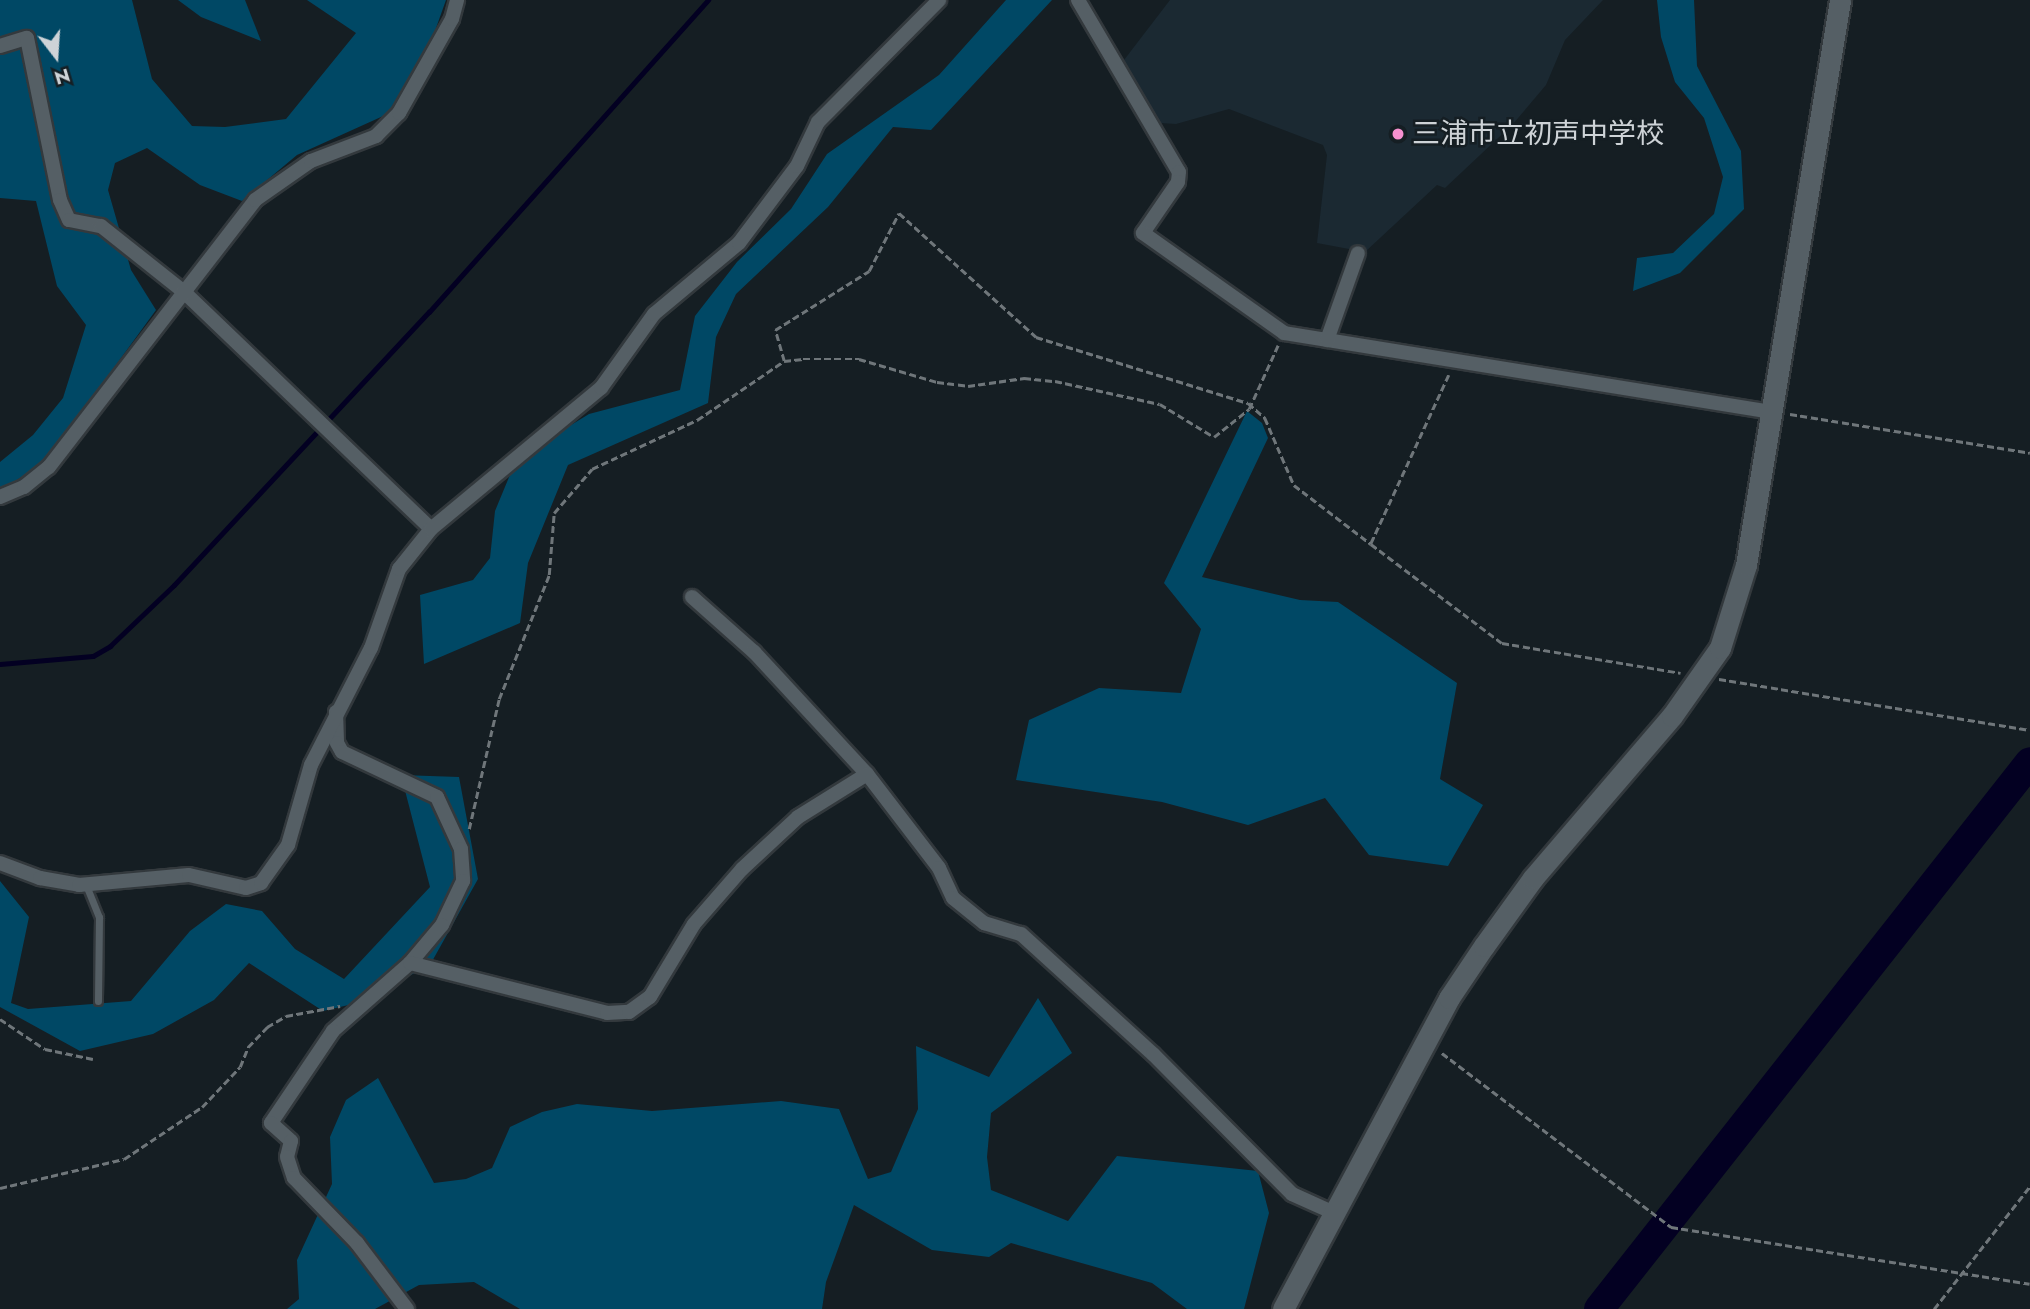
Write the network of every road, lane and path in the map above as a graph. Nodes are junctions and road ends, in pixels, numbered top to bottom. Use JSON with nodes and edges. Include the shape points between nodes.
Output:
{"nodes":[{"id":1,"x":457,"y":0,"type":"edge"},
{"id":2,"x":939,"y":0,"type":"edge"},
{"id":3,"x":1078,"y":0,"type":"edge"},
{"id":4,"x":1840,"y":0,"type":"edge"},
{"id":5,"x":0,"y":46,"type":"edge"},
{"id":6,"x":1358,"y":253,"type":"dead end"},
{"id":7,"x":184,"y":292,"type":"junction"},
{"id":8,"x":1284,"y":333,"type":"junction"},
{"id":9,"x":1327,"y":340,"type":"junction"},
{"id":10,"x":1456,"y":359,"type":"junction"},
{"id":11,"x":784,"y":361,"type":"junction"},
{"id":12,"x":1248,"y":403,"type":"junction"},
{"id":13,"x":1772,"y":412,"type":"junction"},
{"id":14,"x":2030,"y":453,"type":"edge"},
{"id":15,"x":0,"y":497,"type":"edge"},
{"id":16,"x":431,"y":529,"type":"junction"},
{"id":17,"x":1371,"y":544,"type":"junction"},
{"id":18,"x":692,"y":597,"type":"dead end"},
{"id":19,"x":1704,"y":676,"type":"junction"},
{"id":20,"x":336,"y":711,"type":"junction"},
{"id":21,"x":2030,"y":730,"type":"edge"},
{"id":22,"x":867,"y":774,"type":"junction"},
{"id":23,"x":463,"y":859,"type":"junction"},
{"id":24,"x":0,"y":863,"type":"edge"},
{"id":25,"x":86,"y":884,"type":"junction"},
{"id":26,"x":410,"y":963,"type":"junction"},
{"id":27,"x":98,"y":1001,"type":"dead end"},
{"id":28,"x":358,"y":1006,"type":"junction"},
{"id":29,"x":0,"y":1019,"type":"edge"},
{"id":30,"x":1426,"y":1041,"type":"junction"},
{"id":31,"x":93,"y":1059,"type":"dead end"},
{"id":32,"x":2030,"y":1186,"type":"edge"},
{"id":33,"x":0,"y":1188,"type":"edge"},
{"id":34,"x":1334,"y":1213,"type":"junction"},
{"id":35,"x":1963,"y":1272,"type":"junction"},
{"id":36,"x":2030,"y":1284,"type":"edge"},
{"id":37,"x":407,"y":1309,"type":"edge"},
{"id":38,"x":1283,"y":1309,"type":"edge"},
{"id":39,"x":1934,"y":1309,"type":"edge"}],
"edges":[{"from":1,"to":7,"type":"street","via":[[452,19],[399,113],[376,136],[311,161],[255,200]]},
{"from":2,"to":16,"type":"street","via":[[818,122],[797,166],[767,209],[739,243],[654,314],[601,388]]},
{"from":3,"to":8,"type":"street","via":[[1179,172],[1178,183],[1143,233]]},
{"from":4,"to":13,"type":"street"},
{"from":5,"to":7,"type":"street","via":[[27,38],[60,200],[69,220],[101,226]]},
{"from":6,"to":9,"type":"street"},
{"from":7,"to":15,"type":"street","via":[[49,467],[24,487]]},
{"from":7,"to":16,"type":"street"},
{"from":8,"to":9,"type":"street"},
{"from":8,"to":12,"type":"path"},
{"from":9,"to":10,"type":"street"},
{"from":10,"to":13,"type":"street"},
{"from":10,"to":17,"type":"path"},
{"from":11,"to":12,"type":"path","via":[[859,359],[937,382],[968,386],[1024,378],[1055,381],[1160,404],[1214,437],[1249,409]]},
{"from":11,"to":12,"type":"path","via":[[775,330],[869,271],[899,213],[1036,337]]},
{"from":11,"to":23,"type":"path","via":[[697,420],[592,469],[554,513],[549,575],[499,699]]},
{"from":12,"to":17,"type":"path","via":[[1265,418],[1294,485]]},
{"from":13,"to":14,"type":"path"},
{"from":13,"to":19,"type":"street","via":[[1740,594]]},
{"from":16,"to":20,"type":"street","via":[[399,569],[371,648]]},
{"from":17,"to":19,"type":"path","via":[[1502,643]]},
{"from":18,"to":22,"type":"street","via":[[754,652]]},
{"from":19,"to":21,"type":"path"},
{"from":19,"to":30,"type":"street","via":[[1533,878],[1483,946]]},
{"from":20,"to":23,"type":"street","via":[[339,748],[437,797]]},
{"from":20,"to":25,"type":"street","via":[[311,765],[288,845],[261,883],[246,888],[188,875]]},
{"from":22,"to":26,"type":"street","via":[[798,817],[743,869],[694,924],[650,997],[629,1012],[607,1013]]},
{"from":22,"to":34,"type":"street","via":[[939,868],[953,898],[984,923],[1021,934],[1153,1054],[1292,1194]]},
{"from":23,"to":26,"type":"street","via":[[458,900]]},
{"from":24,"to":25,"type":"street","via":[[40,878]]},
{"from":25,"to":27,"type":"lane","via":[[99,917]]},
{"from":26,"to":28,"type":"street"},
{"from":28,"to":33,"type":"path","via":[[310,1009],[267,1027],[248,1047],[240,1067],[202,1107],[124,1159]]},
{"from":28,"to":37,"type":"street","via":[[333,1031],[271,1123],[291,1141],[287,1157],[294,1178],[357,1243]]},
{"from":29,"to":31,"type":"path","via":[[45,1049]]},
{"from":30,"to":34,"type":"street"},
{"from":30,"to":35,"type":"path","via":[[1671,1227]]},
{"from":32,"to":35,"type":"path"},
{"from":34,"to":38,"type":"street"},
{"from":35,"to":36,"type":"path"},
{"from":35,"to":39,"type":"path"}]}
